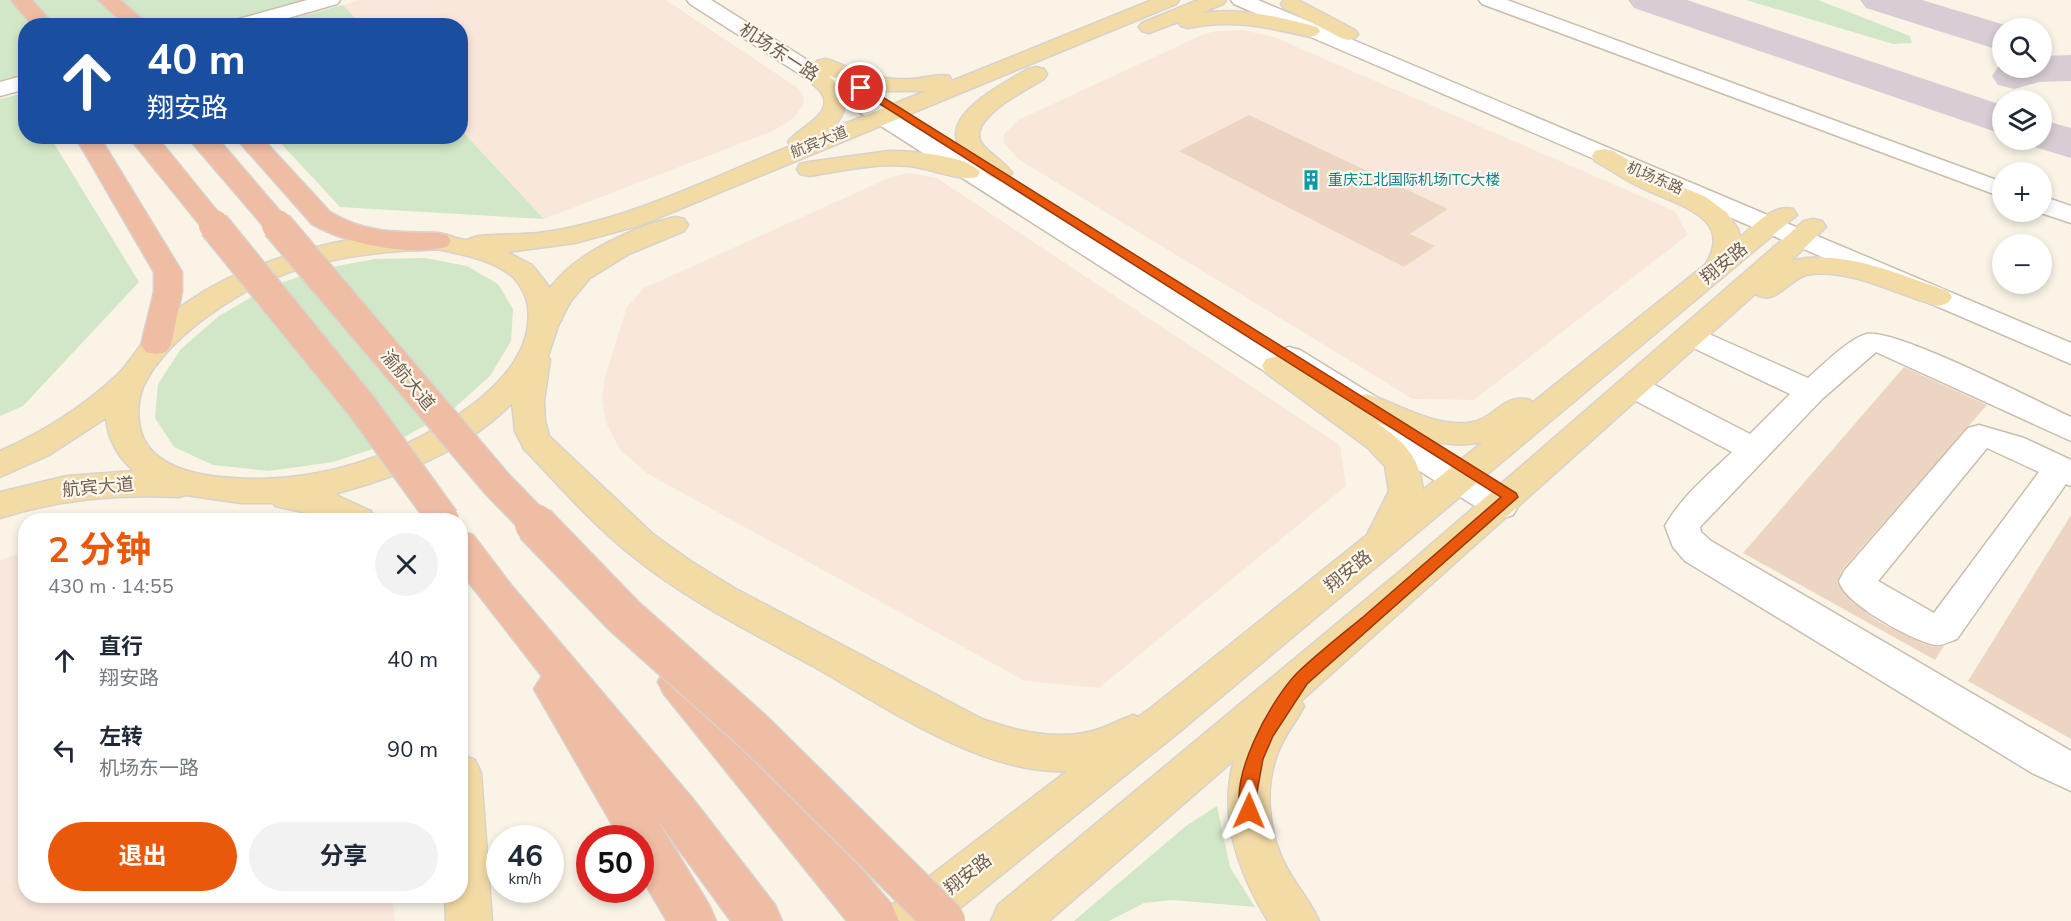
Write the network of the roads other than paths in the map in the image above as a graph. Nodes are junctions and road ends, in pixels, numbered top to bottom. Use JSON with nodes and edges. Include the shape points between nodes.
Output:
{"nodes":[{"id":1,"x":19,"y":0,"type":"edge"},
{"id":2,"x":99,"y":0,"type":"edge"},
{"id":3,"x":108,"y":0,"type":"edge"},
{"id":4,"x":330,"y":0,"type":"edge"},
{"id":5,"x":698,"y":0,"type":"edge"},
{"id":6,"x":719,"y":0,"type":"edge"},
{"id":7,"x":1169,"y":0,"type":"edge"},
{"id":8,"x":1216,"y":0,"type":"edge"},
{"id":9,"x":1241,"y":0,"type":"edge"},
{"id":10,"x":1265,"y":0,"type":"edge"},
{"id":11,"x":1284,"y":0,"type":"edge"},
{"id":12,"x":1489,"y":0,"type":"edge"},
{"id":13,"x":25,"y":18,"type":"edge"},
{"id":14,"x":37,"y":18,"type":"edge"},
{"id":15,"x":110,"y":18,"type":"edge"},
{"id":16,"x":130,"y":18,"type":"edge"},
{"id":17,"x":264,"y":18,"type":"edge"},
{"id":18,"x":1129,"y":26,"type":"edge"},
{"id":19,"x":1310,"y":31,"type":"junction"},
{"id":20,"x":1348,"y":34,"type":"junction"},
{"id":21,"x":1037,"y":64,"type":"junction"},
{"id":22,"x":820,"y":70,"type":"junction"},
{"id":23,"x":18,"y":84,"type":"edge"},
{"id":24,"x":0,"y":89,"type":"edge"},
{"id":25,"x":900,"y":120,"type":"junction"},
{"id":26,"x":92,"y":144,"type":"edge"},
{"id":27,"x":148,"y":144,"type":"edge"},
{"id":28,"x":208,"y":144,"type":"edge"},
{"id":29,"x":253,"y":144,"type":"edge"},
{"id":30,"x":1604,"y":156,"type":"junction"},
{"id":31,"x":778,"y":158,"type":"junction"},
{"id":32,"x":809,"y":169,"type":"junction"},
{"id":33,"x":968,"y":172,"type":"junction"},
{"id":34,"x":1000,"y":173,"type":"junction"},
{"id":35,"x":1992,"y":186,"type":"edge"},
{"id":36,"x":2052,"y":208,"type":"edge"},
{"id":37,"x":2071,"y":215,"type":"edge"},
{"id":38,"x":1792,"y":227,"type":"junction"},
{"id":39,"x":448,"y":243,"type":"junction"},
{"id":40,"x":1715,"y":271,"type":"junction"},
{"id":41,"x":1938,"y":297,"type":"junction"},
{"id":42,"x":1698,"y":329,"type":"junction"},
{"id":43,"x":543,"y":331,"type":"junction"},
{"id":44,"x":2071,"y":335,"type":"edge"},
{"id":45,"x":156,"y":345,"type":"junction"},
{"id":46,"x":2071,"y":354,"type":"edge"},
{"id":47,"x":1277,"y":366,"type":"junction"},
{"id":48,"x":1590,"y":373,"type":"junction"},
{"id":49,"x":132,"y":379,"type":"junction"},
{"id":50,"x":1634,"y":387,"type":"junction"},
{"id":51,"x":1811,"y":392,"type":"junction"},
{"id":52,"x":1366,"y":405,"type":"junction"},
{"id":53,"x":2071,"y":430,"type":"edge"},
{"id":54,"x":1754,"y":449,"type":"junction"},
{"id":55,"x":0,"y":465,"type":"edge"},
{"id":56,"x":2065,"y":472,"type":"edge"},
{"id":57,"x":1464,"y":475,"type":"junction"},
{"id":58,"x":197,"y":486,"type":"junction"},
{"id":59,"x":252,"y":491,"type":"junction"},
{"id":60,"x":1506,"y":501,"type":"junction"},
{"id":61,"x":0,"y":505,"type":"edge"},
{"id":62,"x":346,"y":513,"type":"edge"},
{"id":63,"x":439,"y":513,"type":"edge"},
{"id":64,"x":1372,"y":550,"type":"junction"},
{"id":65,"x":468,"y":554,"type":"edge"},
{"id":66,"x":498,"y":595,"type":"junction"},
{"id":67,"x":624,"y":616,"type":"junction"},
{"id":68,"x":1302,"y":679,"type":"junction"},
{"id":69,"x":1165,"y":720,"type":"junction"},
{"id":70,"x":2071,"y":772,"type":"edge"},
{"id":71,"x":468,"y":903,"type":"edge"},
{"id":72,"x":469,"y":921,"type":"edge"},
{"id":73,"x":693,"y":921,"type":"edge"},
{"id":74,"x":759,"y":921,"type":"edge"},
{"id":75,"x":876,"y":921,"type":"edge"},
{"id":76,"x":908,"y":921,"type":"edge"},
{"id":77,"x":945,"y":921,"type":"edge"},
{"id":78,"x":1014,"y":921,"type":"edge"},
{"id":79,"x":1296,"y":921,"type":"edge"}],
"edges":[{"from":1,"to":13,"type":"highway"},
{"from":1,"to":14,"type":"highway"},
{"from":2,"to":15,"type":"highway"},
{"from":3,"to":16,"type":"highway"},
{"from":4,"to":17,"type":"street"},
{"from":5,"to":22,"type":"street","name":"机场东一路"},
{"from":6,"to":22,"type":"street","name":"机场东一路"},
{"from":7,"to":18,"type":"main road","name":"航宾大道"},
{"from":8,"to":18,"type":"main road","name":"航宾大道"},
{"from":9,"to":19,"type":"street","name":"机场东路"},
{"from":10,"to":20,"type":"street","name":"机场东路"},
{"from":11,"to":20,"type":"main road"},
{"from":12,"to":35,"type":"street"},
{"from":18,"to":19,"type":"main road","via":[[1221,16],[1263,19]]},
{"from":18,"to":21,"type":"main road","name":"航宾大道"},
{"from":19,"to":30,"type":"street","name":"机场东路"},
{"from":20,"to":38,"type":"street","name":"机场东路"},
{"from":21,"to":22,"type":"main road","via":[[970,70],[914,86],[864,82]]},
{"from":21,"to":25,"type":"main road","name":"航宾大道"},
{"from":21,"to":34,"type":"main road","via":[[970,122],[967,132],[971,145]]},
{"from":22,"to":25,"type":"street","name":"机场东一路"},
{"from":22,"to":31,"type":"main road","via":[[833,93],[833,112],[820,128]]},
{"from":23,"to":24,"type":"street"},
{"from":25,"to":31,"type":"main road","name":"航宾大道"},
{"from":25,"to":32,"type":"main road","name":"航宾大道"},
{"from":25,"to":33,"type":"street","name":"机场东一路"},
{"from":25,"to":34,"type":"street","name":"机场东一路"},
{"from":26,"to":45,"type":"highway","via":[[168,272],[168,292]]},
{"from":27,"to":63,"type":"highway","bridge":true,"via":[[363,408]]},
{"from":28,"to":67,"type":"highway","name":"渝航大道","bridge":true,"via":[[498,485]]},
{"from":29,"to":39,"type":"highway","via":[[321,219],[349,234]]},
{"from":30,"to":38,"type":"street","name":"机场东路"},
{"from":30,"to":40,"type":"main road","via":[[1700,205],[1720,221],[1728,243]]},
{"from":31,"to":39,"type":"main road","name":"航宾大道","via":[[632,219],[568,238],[536,243]]},
{"from":32,"to":33,"type":"main road","via":[[873,158],[909,157]]},
{"from":32,"to":43,"type":"main road","name":"航宾大道","via":[[599,259],[568,283]]},
{"from":33,"to":47,"type":"street","name":"机场东一路"},
{"from":34,"to":52,"type":"street","name":"机场东一路"},
{"from":36,"to":37,"type":"street"},
{"from":38,"to":40,"type":"main road","name":"翔安路"},
{"from":38,"to":41,"type":"street","name":"机场东路"},
{"from":38,"to":42,"type":"main road","name":"翔安路"},
{"from":38,"to":44,"type":"street","name":"机场东路"},
{"from":39,"to":43,"type":"main road","via":[[497,254],[525,272],[541,296]]},
{"from":39,"to":45,"type":"main road","name":"航宾大道","via":[[365,245],[299,261],[234,288],[205,305]]},
{"from":40,"to":48,"type":"main road","name":"翔安路"},
{"from":41,"to":42,"type":"main road","via":[[1856,272],[1806,266],[1787,273],[1742,309]]},
{"from":41,"to":46,"type":"street","name":"机场东路"},
{"from":42,"to":50,"type":"main road","name":"翔安路"},
{"from":42,"to":51,"type":"street"},
{"from":43,"to":59,"type":"main road","via":[[525,370],[494,403],[453,433],[403,458],[347,478]]},
{"from":43,"to":69,"type":"main road","via":[[527,408],[528,425],[535,441],[641,544],[679,572],[968,732],[998,743],[1056,753],[1090,750]]},
{"from":45,"to":49,"type":"main road","name":"航宾大道"},
{"from":47,"to":57,"type":"street","name":"机场东一路"},
{"from":47,"to":64,"type":"main road","via":[[1379,440],[1404,470],[1406,491],[1401,506]]},
{"from":48,"to":52,"type":"main road","via":[[1536,395],[1498,424],[1471,434],[1414,425]]},
{"from":48,"to":57,"type":"main road","name":"翔安路"},
{"from":49,"to":55,"type":"main road","via":[[75,427]]},
{"from":49,"to":58,"type":"main road","via":[[122,413],[129,445],[155,470]]},
{"from":50,"to":54,"type":"street"},
{"from":50,"to":60,"type":"main road","name":"翔安路"},
{"from":51,"to":53,"type":"street","via":[[1866,344],[1881,343]]},
{"from":51,"to":54,"type":"street"},
{"from":52,"to":57,"type":"street","name":"机场东一路"},
{"from":54,"to":70,"type":"street","via":[[1690,514],[1682,526],[1685,538],[1698,551]]},
{"from":56,"to":56,"type":"street","via":[[1992,438],[1979,436],[1857,584],[1871,596],[1928,627],[1944,628]]},
{"from":57,"to":60,"type":"street","name":"机场东一路"},
{"from":57,"to":64,"type":"main road","name":"翔安路"},
{"from":58,"to":59,"type":"main road"},
{"from":58,"to":61,"type":"main road","name":"航宾大道","via":[[96,484]]},
{"from":59,"to":62,"type":"main road","via":[[333,506]]},
{"from":60,"to":68,"type":"main road","name":"翔安路"},
{"from":64,"to":69,"type":"main road","name":"翔安路"},
{"from":65,"to":66,"type":"highway"},
{"from":66,"to":73,"type":"highway"},
{"from":66,"to":74,"type":"highway"},
{"from":67,"to":75,"type":"highway","bridge":true},
{"from":67,"to":77,"type":"highway","bridge":true,"via":[[754,732]]},
{"from":68,"to":78,"type":"main road","name":"翔安路"},
{"from":68,"to":79,"type":"main road","via":[[1267,731],[1254,759],[1248,792],[1251,831],[1265,871]]},
{"from":69,"to":76,"type":"main road","name":"翔安路"},
{"from":71,"to":72,"type":"main road"}]}
